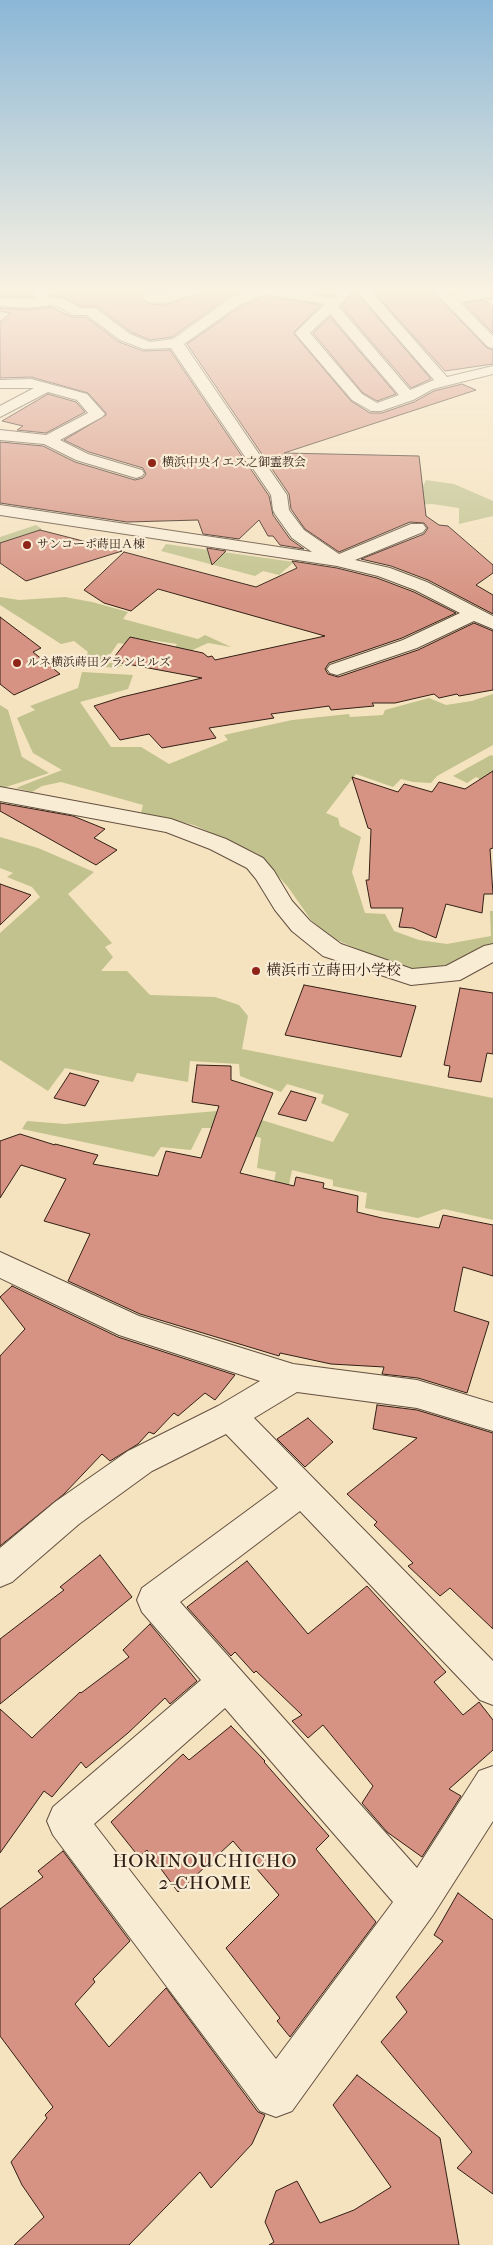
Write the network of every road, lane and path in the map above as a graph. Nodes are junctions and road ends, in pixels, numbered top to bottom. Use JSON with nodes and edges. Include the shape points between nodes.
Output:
{"nodes":[{"id":1,"x":32,"y":395,"type":"edge"},
{"id":2,"x":74,"y":395,"type":"edge"},
{"id":3,"x":209,"y":395,"type":"edge"},
{"id":4,"x":355,"y":395,"type":"edge"},
{"id":5,"x":408,"y":396,"type":"edge"},
{"id":6,"x":0,"y":412,"type":"edge"},
{"id":7,"x":0,"y":435,"type":"edge"},
{"id":8,"x":48,"y":440,"type":"junction"},
{"id":9,"x":136,"y":473,"type":"dead end"},
{"id":10,"x":0,"y":510,"type":"edge"},
{"id":11,"x":417,"y":528,"type":"dead end"},
{"id":12,"x":337,"y":560,"type":"junction"},
{"id":13,"x":474,"y":614,"type":"junction"},
{"id":14,"x":493,"y":623,"type":"edge"},
{"id":15,"x":337,"y":669,"type":"dead end"},
{"id":16,"x":0,"y":794,"type":"edge"},
{"id":17,"x":493,"y":952,"type":"edge"},
{"id":18,"x":0,"y":1264,"type":"edge"},
{"id":19,"x":293,"y":1378,"type":"junction"},
{"id":20,"x":230,"y":1416,"type":"junction"},
{"id":21,"x":493,"y":1417,"type":"edge"},
{"id":22,"x":302,"y":1490,"type":"junction"},
{"id":23,"x":0,"y":1570,"type":"edge"},
{"id":24,"x":226,"y":1682,"type":"junction"},
{"id":25,"x":493,"y":1687,"type":"edge"},
{"id":26,"x":493,"y":1785,"type":"edge"},
{"id":27,"x":419,"y":1902,"type":"junction"}],
"edges":[{"from":1,"to":6,"type":"street"},
{"from":2,"to":8,"type":"street","via":[[82,397],[97,414]]},
{"from":3,"to":12,"type":"street","via":[[279,495],[281,510],[298,534]]},
{"from":4,"to":5,"type":"street","via":[[376,408]]},
{"from":7,"to":8,"type":"street"},
{"from":8,"to":9,"type":"street","via":[[82,457]]},
{"from":10,"to":12,"type":"street"},
{"from":11,"to":12,"type":"street"},
{"from":12,"to":13,"type":"street","via":[[421,586]]},
{"from":13,"to":14,"type":"street"},
{"from":13,"to":15,"type":"street","via":[[410,644]]},
{"from":16,"to":17,"type":"street","via":[[171,826],[218,844],[255,863],[301,926],[332,950],[411,977],[451,974]]},
{"from":18,"to":19,"type":"street","via":[[130,1326]]},
{"from":19,"to":20,"type":"street"},
{"from":19,"to":21,"type":"street","via":[[417,1394]]},
{"from":20,"to":22,"type":"street"},
{"from":20,"to":23,"type":"street","via":[[140,1461],[67,1513]]},
{"from":22,"to":24,"type":"street","via":[[155,1600]]},
{"from":22,"to":25,"type":"street"},
{"from":24,"to":27,"type":"street"},
{"from":24,"to":27,"type":"street","via":[[67,1822],[276,2095]]},
{"from":26,"to":27,"type":"street"}]}
